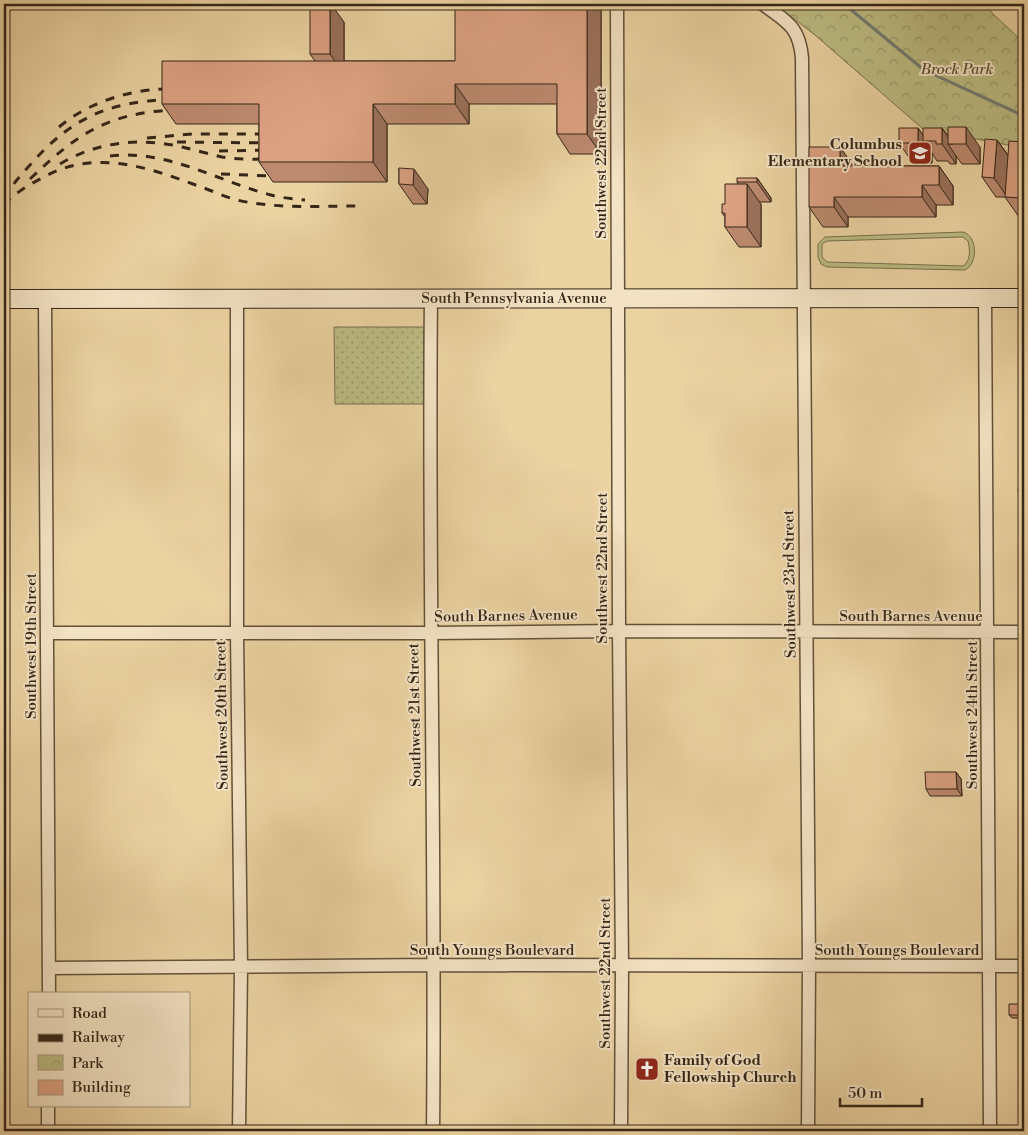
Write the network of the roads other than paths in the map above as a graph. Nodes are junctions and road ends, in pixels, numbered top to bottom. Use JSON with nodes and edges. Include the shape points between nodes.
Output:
{"nodes":[{"id":1,"x":617,"y":4,"type":"edge"},
{"id":2,"x":763,"y":4,"type":"edge"},
{"id":3,"x":238,"y":298,"type":"junction"},
{"id":4,"x":431,"y":298,"type":"junction"},
{"id":5,"x":618,"y":298,"type":"junction"},
{"id":6,"x":803,"y":298,"type":"junction"},
{"id":7,"x":985,"y":298,"type":"junction"},
{"id":8,"x":1024,"y":298,"type":"edge"},
{"id":9,"x":4,"y":299,"type":"edge"},
{"id":10,"x":45,"y":299,"type":"junction"},
{"id":11,"x":619,"y":631,"type":"junction"},
{"id":12,"x":807,"y":632,"type":"junction"},
{"id":13,"x":988,"y":632,"type":"junction"},
{"id":14,"x":1024,"y":632,"type":"edge"},
{"id":15,"x":47,"y":633,"type":"junction"},
{"id":16,"x":238,"y":633,"type":"junction"},
{"id":17,"x":430,"y":633,"type":"junction"},
{"id":18,"x":435,"y":965,"type":"junction"},
{"id":19,"x":809,"y":965,"type":"junction"},
{"id":20,"x":990,"y":966,"type":"junction"},
{"id":21,"x":1024,"y":966,"type":"edge"},
{"id":22,"x":622,"y":967,"type":"junction"},
{"id":23,"x":49,"y":968,"type":"junction"},
{"id":24,"x":241,"y":968,"type":"junction"},
{"id":25,"x":49,"y":992,"type":"edge"},
{"id":26,"x":48,"y":1108,"type":"edge"},
{"id":27,"x":48,"y":1131,"type":"edge"},
{"id":28,"x":240,"y":1131,"type":"edge"},
{"id":29,"x":433,"y":1131,"type":"edge"},
{"id":30,"x":621,"y":1131,"type":"edge"},
{"id":31,"x":808,"y":1131,"type":"edge"},
{"id":32,"x":990,"y":1131,"type":"edge"}],
"edges":[{"from":1,"to":5,"type":"street","name":"Southwest 22nd Street"},
{"from":2,"to":6,"type":"street","name":"Southwest 23rd Street","via":[[787,22],[799,37],[801,50]]},
{"from":3,"to":4,"type":"main road","name":"South Pennsylvania Avenue"},
{"from":3,"to":10,"type":"main road","name":"South Pennsylvania Avenue"},
{"from":3,"to":16,"type":"street","name":"Southwest 20th Street"},
{"from":4,"to":5,"type":"main road","name":"South Pennsylvania Avenue"},
{"from":4,"to":17,"type":"street","name":"Southwest 21st Street"},
{"from":5,"to":6,"type":"main road","name":"South Pennsylvania Avenue"},
{"from":5,"to":11,"type":"street","name":"Southwest 22nd Street"},
{"from":6,"to":7,"type":"main road","name":"South Pennsylvania Avenue"},
{"from":6,"to":12,"type":"street","name":"Southwest 23rd Street"},
{"from":7,"to":8,"type":"main road","name":"South Pennsylvania Avenue"},
{"from":7,"to":13,"type":"street","name":"Southwest 24th Street"},
{"from":9,"to":10,"type":"main road","name":"South Pennsylvania Avenue"},
{"from":10,"to":15,"type":"street","name":"Southwest 19th Street"},
{"from":11,"to":12,"type":"street","name":"South Barnes Avenue"},
{"from":11,"to":17,"type":"street","name":"South Barnes Avenue"},
{"from":11,"to":22,"type":"street","name":"Southwest 22nd Street"},
{"from":12,"to":13,"type":"street","name":"South Barnes Avenue"},
{"from":12,"to":19,"type":"street","name":"Southwest 23rd Street"},
{"from":13,"to":14,"type":"street","name":"South Barnes Avenue"},
{"from":13,"to":20,"type":"street","name":"Southwest 24th Street"},
{"from":15,"to":16,"type":"street","name":"South Barnes Avenue"},
{"from":15,"to":23,"type":"street","name":"Southwest 19th Street"},
{"from":16,"to":17,"type":"street","name":"South Barnes Avenue"},
{"from":16,"to":24,"type":"street","name":"Southwest 20th Street"},
{"from":17,"to":18,"type":"street","name":"Southwest 21st Street"},
{"from":18,"to":22,"type":"street","name":"South Youngs Boulevard"},
{"from":18,"to":24,"type":"street","name":"South Youngs Boulevard"},
{"from":18,"to":29,"type":"street","name":"Southwest 21st Street"},
{"from":19,"to":20,"type":"street","name":"South Youngs Boulevard"},
{"from":19,"to":22,"type":"street","name":"South Youngs Boulevard"},
{"from":19,"to":31,"type":"street","name":"Southwest 23rd Street"},
{"from":20,"to":21,"type":"street","name":"South Youngs Boulevard"},
{"from":20,"to":32,"type":"street","name":"Southwest 24th Street"},
{"from":22,"to":30,"type":"street","name":"Southwest 22nd Street"},
{"from":23,"to":24,"type":"street","name":"South Youngs Boulevard"},
{"from":23,"to":25,"type":"street","name":"Southwest 19th Street"},
{"from":24,"to":28,"type":"street","name":"Southwest 20th Street"},
{"from":26,"to":27,"type":"street"}]}
